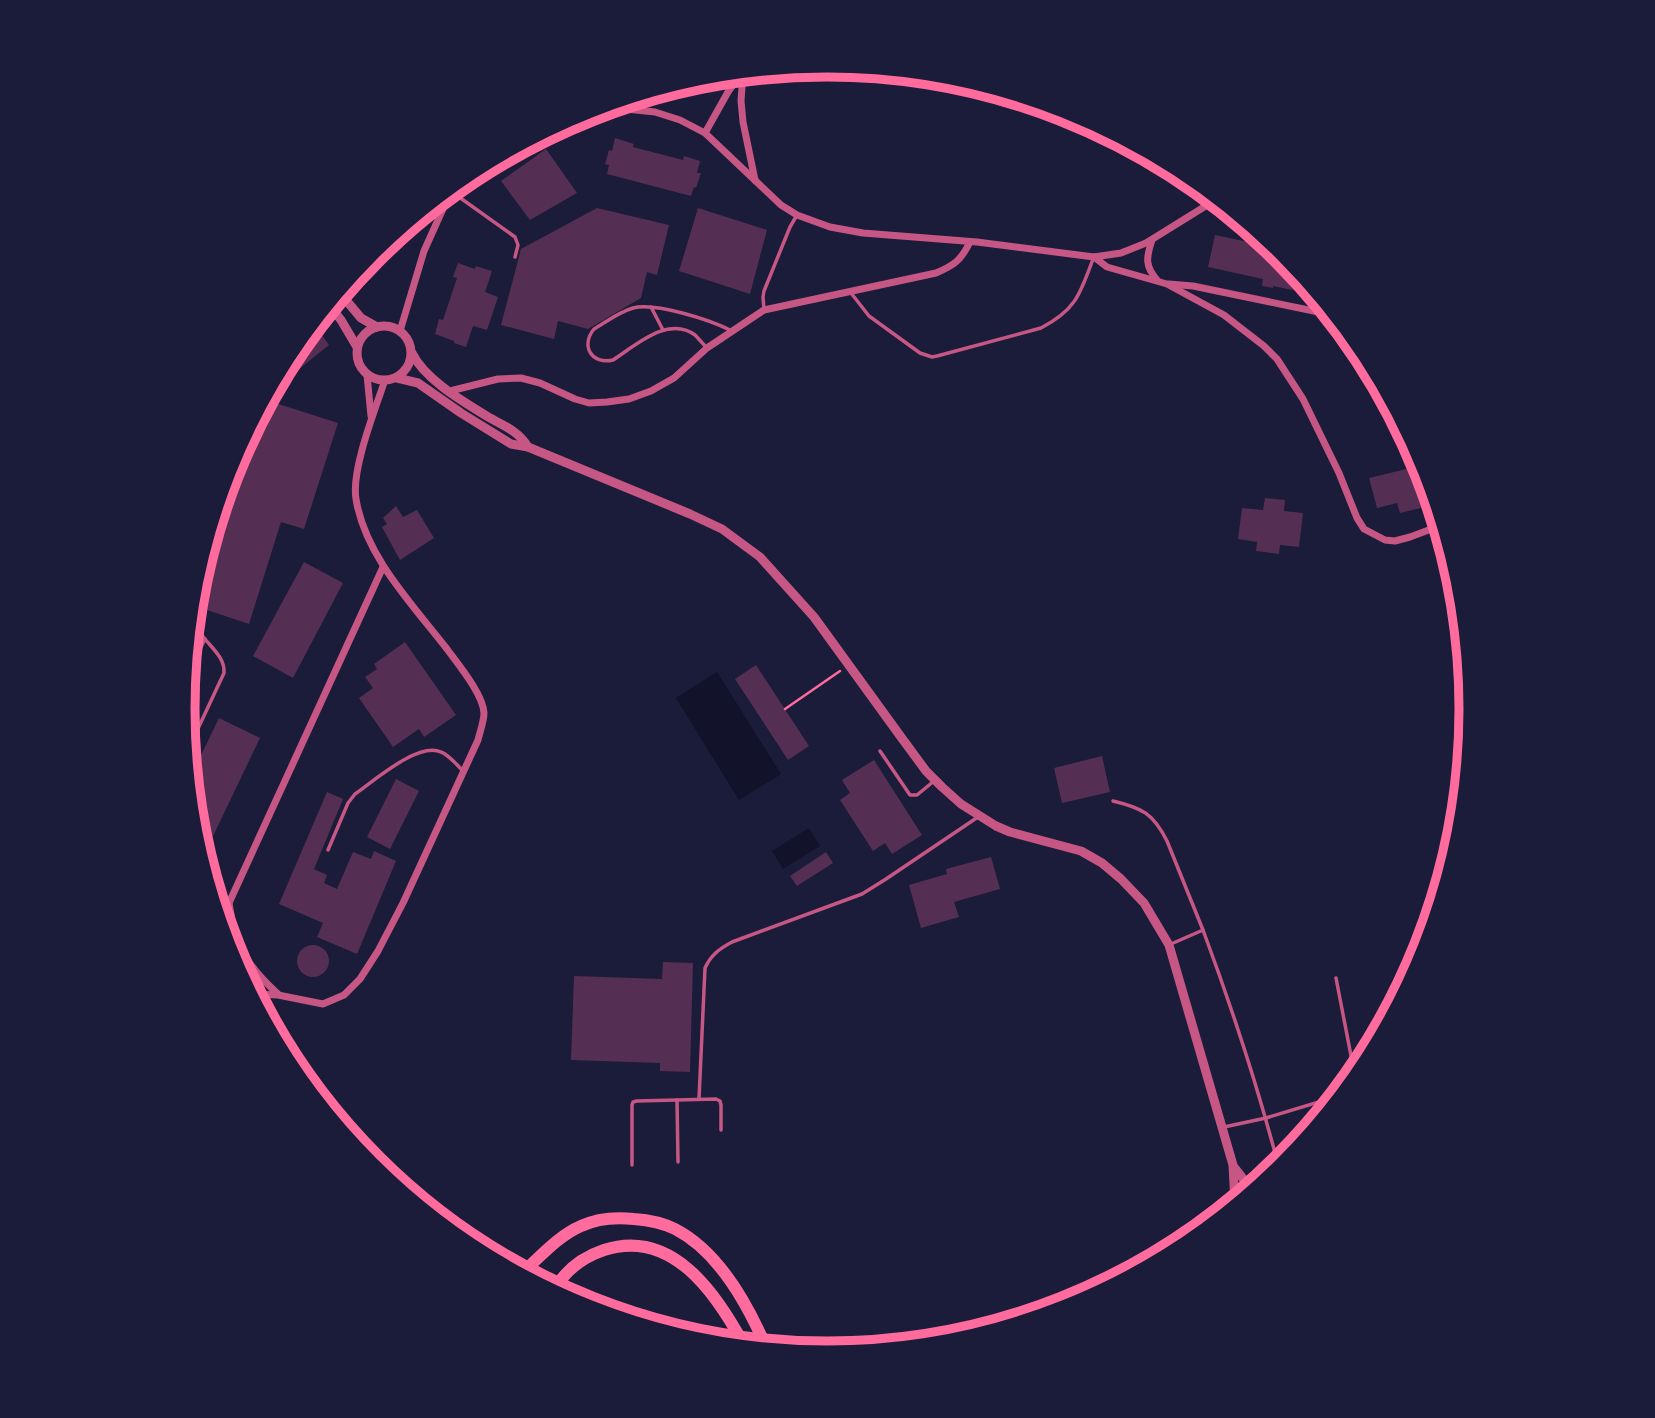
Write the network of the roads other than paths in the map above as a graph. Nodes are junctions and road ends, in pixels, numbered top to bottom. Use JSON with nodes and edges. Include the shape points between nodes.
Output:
{"nodes":[{"id":1,"x":742,"y":83,"type":"edge"},
{"id":2,"x":734,"y":84,"type":"edge"},
{"id":3,"x":631,"y":109,"type":"edge"},
{"id":4,"x":705,"y":132,"type":"junction"},
{"id":5,"x":755,"y":180,"type":"junction"},
{"id":6,"x":461,"y":195,"type":"edge"},
{"id":7,"x":1208,"y":205,"type":"edge"},
{"id":8,"x":443,"y":208,"type":"edge"},
{"id":9,"x":797,"y":215,"type":"junction"},
{"id":10,"x":1153,"y":240,"type":"junction"},
{"id":11,"x":970,"y":242,"type":"junction"},
{"id":12,"x":515,"y":257,"type":"dead end"},
{"id":13,"x":1094,"y":257,"type":"junction"},
{"id":14,"x":1158,"y":281,"type":"junction"},
{"id":15,"x":1167,"y":284,"type":"junction"},
{"id":16,"x":850,"y":292,"type":"junction"},
{"id":17,"x":346,"y":300,"type":"edge"},
{"id":18,"x":651,"y":307,"type":"junction"},
{"id":19,"x":764,"y":310,"type":"junction"},
{"id":20,"x":1319,"y":312,"type":"edge"},
{"id":21,"x":335,"y":313,"type":"edge"},
{"id":22,"x":377,"y":327,"type":"junction"},
{"id":23,"x":663,"y":330,"type":"junction"},
{"id":24,"x":400,"y":331,"type":"junction"},
{"id":25,"x":732,"y":331,"type":"junction"},
{"id":26,"x":357,"y":347,"type":"junction"},
{"id":27,"x":706,"y":348,"type":"junction"},
{"id":28,"x":411,"y":352,"type":"junction"},
{"id":29,"x":367,"y":375,"type":"junction"},
{"id":30,"x":397,"y":378,"type":"junction"},
{"id":31,"x":385,"y":380,"type":"junction"},
{"id":32,"x":450,"y":391,"type":"junction"},
{"id":33,"x":372,"y":421,"type":"junction"},
{"id":34,"x":528,"y":447,"type":"junction"},
{"id":35,"x":1433,"y":528,"type":"edge"},
{"id":36,"x":383,"y":567,"type":"junction"},
{"id":37,"x":200,"y":634,"type":"edge"},
{"id":38,"x":205,"y":639,"type":"junction"},
{"id":39,"x":199,"y":652,"type":"edge"},
{"id":40,"x":196,"y":732,"type":"edge"},
{"id":41,"x":880,"y":751,"type":"dead end"},
{"id":42,"x":463,"y":772,"type":"junction"},
{"id":43,"x":935,"y":780,"type":"junction"},
{"id":44,"x":1113,"y":801,"type":"dead end"},
{"id":45,"x":979,"y":816,"type":"junction"},
{"id":46,"x":328,"y":850,"type":"dead end"},
{"id":47,"x":229,"y":904,"type":"joint"},
{"id":48,"x":230,"y":916,"type":"edge"},
{"id":49,"x":1203,"y":930,"type":"junction"},
{"id":50,"x":1169,"y":944,"type":"junction"},
{"id":51,"x":249,"y":963,"type":"edge"},
{"id":52,"x":1336,"y":978,"type":"dead end"},
{"id":53,"x":264,"y":994,"type":"edge"},
{"id":54,"x":278,"y":995,"type":"junction"},
{"id":55,"x":1352,"y":1061,"type":"edge"},
{"id":56,"x":699,"y":1099,"type":"junction"},
{"id":57,"x":677,"y":1100,"type":"junction"},
{"id":58,"x":1324,"y":1101,"type":"edge"},
{"id":59,"x":1266,"y":1118,"type":"junction"},
{"id":60,"x":1222,"y":1127,"type":"junction"},
{"id":61,"x":721,"y":1130,"type":"dead end"},
{"id":62,"x":1275,"y":1154,"type":"edge"},
{"id":63,"x":678,"y":1162,"type":"dead end"},
{"id":64,"x":632,"y":1165,"type":"dead end"},
{"id":65,"x":1233,"y":1165,"type":"junction"},
{"id":66,"x":1246,"y":1182,"type":"edge"},
{"id":67,"x":1234,"y":1192,"type":"edge"},
{"id":68,"x":530,"y":1266,"type":"edge"},
{"id":69,"x":561,"y":1282,"type":"edge"},
{"id":70,"x":738,"y":1335,"type":"edge"},
{"id":71,"x":762,"y":1338,"type":"edge"}],
"edges":[{"from":1,"to":5,"type":"street","via":[[743,122]]},
{"from":2,"to":4,"type":"street"},
{"from":3,"to":4,"type":"street","via":[[655,112]]},
{"from":4,"to":5,"type":"street"},
{"from":5,"to":9,"type":"street"},
{"from":6,"to":12,"type":"lane","via":[[515,236]]},
{"from":7,"to":10,"type":"street"},
{"from":8,"to":24,"type":"street","via":[[424,251]]},
{"from":9,"to":11,"type":"street","via":[[863,233]]},
{"from":9,"to":19,"type":"lane","via":[[764,291]]},
{"from":10,"to":13,"type":"street","via":[[1121,253]]},
{"from":10,"to":14,"type":"street","via":[[1147,261]]},
{"from":11,"to":13,"type":"street"},
{"from":11,"to":16,"type":"street","via":[[960,260],[936,273]]},
{"from":13,"to":14,"type":"street","via":[[1107,267]]},
{"from":13,"to":16,"type":"lane","via":[[1075,302],[1055,321],[937,356],[926,356],[911,347],[869,316]]},
{"from":14,"to":15,"type":"street"},
{"from":15,"to":20,"type":"street"},
{"from":15,"to":35,"type":"street","via":[[1224,315],[1277,359],[1303,399],[1364,530],[1395,541]]},
{"from":16,"to":19,"type":"street"},
{"from":17,"to":22,"type":"street","via":[[361,318]]},
{"from":18,"to":23,"type":"lane"},
{"from":18,"to":23,"type":"lane","via":[[630,309],[594,329],[588,349],[600,361],[613,360]]},
{"from":18,"to":25,"type":"lane"},
{"from":19,"to":25,"type":"street"},
{"from":21,"to":26,"type":"street"},
{"from":22,"to":24,"type":"street"},
{"from":22,"to":26,"type":"street","via":[[361,338]]},
{"from":23,"to":27,"type":"lane","via":[[687,331]]},
{"from":24,"to":28,"type":"street"},
{"from":25,"to":27,"type":"street"},
{"from":26,"to":29,"type":"street","via":[[358,362]]},
{"from":27,"to":32,"type":"street","via":[[674,378],[629,399],[589,402],[520,378]]},
{"from":28,"to":30,"type":"street","via":[[410,362]]},
{"from":28,"to":32,"type":"street","via":[[417,364]]},
{"from":29,"to":31,"type":"street"},
{"from":29,"to":33,"type":"street"},
{"from":30,"to":31,"type":"street"},
{"from":30,"to":34,"type":"street","via":[[418,383],[511,444]]},
{"from":31,"to":33,"type":"street"},
{"from":32,"to":34,"type":"street","via":[[521,436]]},
{"from":33,"to":36,"type":"street","via":[[355,477],[356,499]]},
{"from":34,"to":43,"type":"street","via":[[722,529],[760,557],[814,617]]},
{"from":36,"to":42,"type":"street","via":[[476,690],[484,712],[478,740]]},
{"from":36,"to":47,"type":"street"},
{"from":37,"to":38,"type":"lane"},
{"from":38,"to":39,"type":"lane"},
{"from":38,"to":40,"type":"lane","via":[[225,665]]},
{"from":41,"to":43,"type":"lane","via":[[910,795]]},
{"from":42,"to":46,"type":"lane","via":[[440,751],[411,755],[355,794]]},
{"from":42,"to":54,"type":"street","via":[[403,903],[360,979],[344,995],[323,1004]]},
{"from":43,"to":45,"type":"street"},
{"from":44,"to":49,"type":"lane","via":[[1136,807],[1160,827]]},
{"from":45,"to":50,"type":"street","via":[[1010,832],[1081,851],[1102,863],[1144,903]]},
{"from":45,"to":56,"type":"lane","via":[[862,894],[732,942],[710,956],[705,968]]},
{"from":47,"to":48,"type":"street"},
{"from":49,"to":50,"type":"lane"},
{"from":49,"to":59,"type":"lane"},
{"from":50,"to":60,"type":"street"},
{"from":51,"to":54,"type":"street"},
{"from":52,"to":55,"type":"lane"},
{"from":53,"to":54,"type":"street"},
{"from":56,"to":57,"type":"lane"},
{"from":56,"to":61,"type":"lane","via":[[720,1101]]},
{"from":57,"to":63,"type":"lane"},
{"from":57,"to":64,"type":"lane","via":[[633,1102]]},
{"from":58,"to":59,"type":"lane"},
{"from":59,"to":60,"type":"lane"},
{"from":59,"to":62,"type":"lane"},
{"from":60,"to":65,"type":"street"},
{"from":65,"to":66,"type":"street"},
{"from":65,"to":67,"type":"street"},
{"from":68,"to":71,"type":"highway","via":[[564,1235],[596,1220],[657,1223],[675,1229],[702,1249],[734,1287]]},
{"from":69,"to":70,"type":"highway","via":[[572,1267],[608,1248],[631,1246],[667,1253],[698,1278]]}]}
